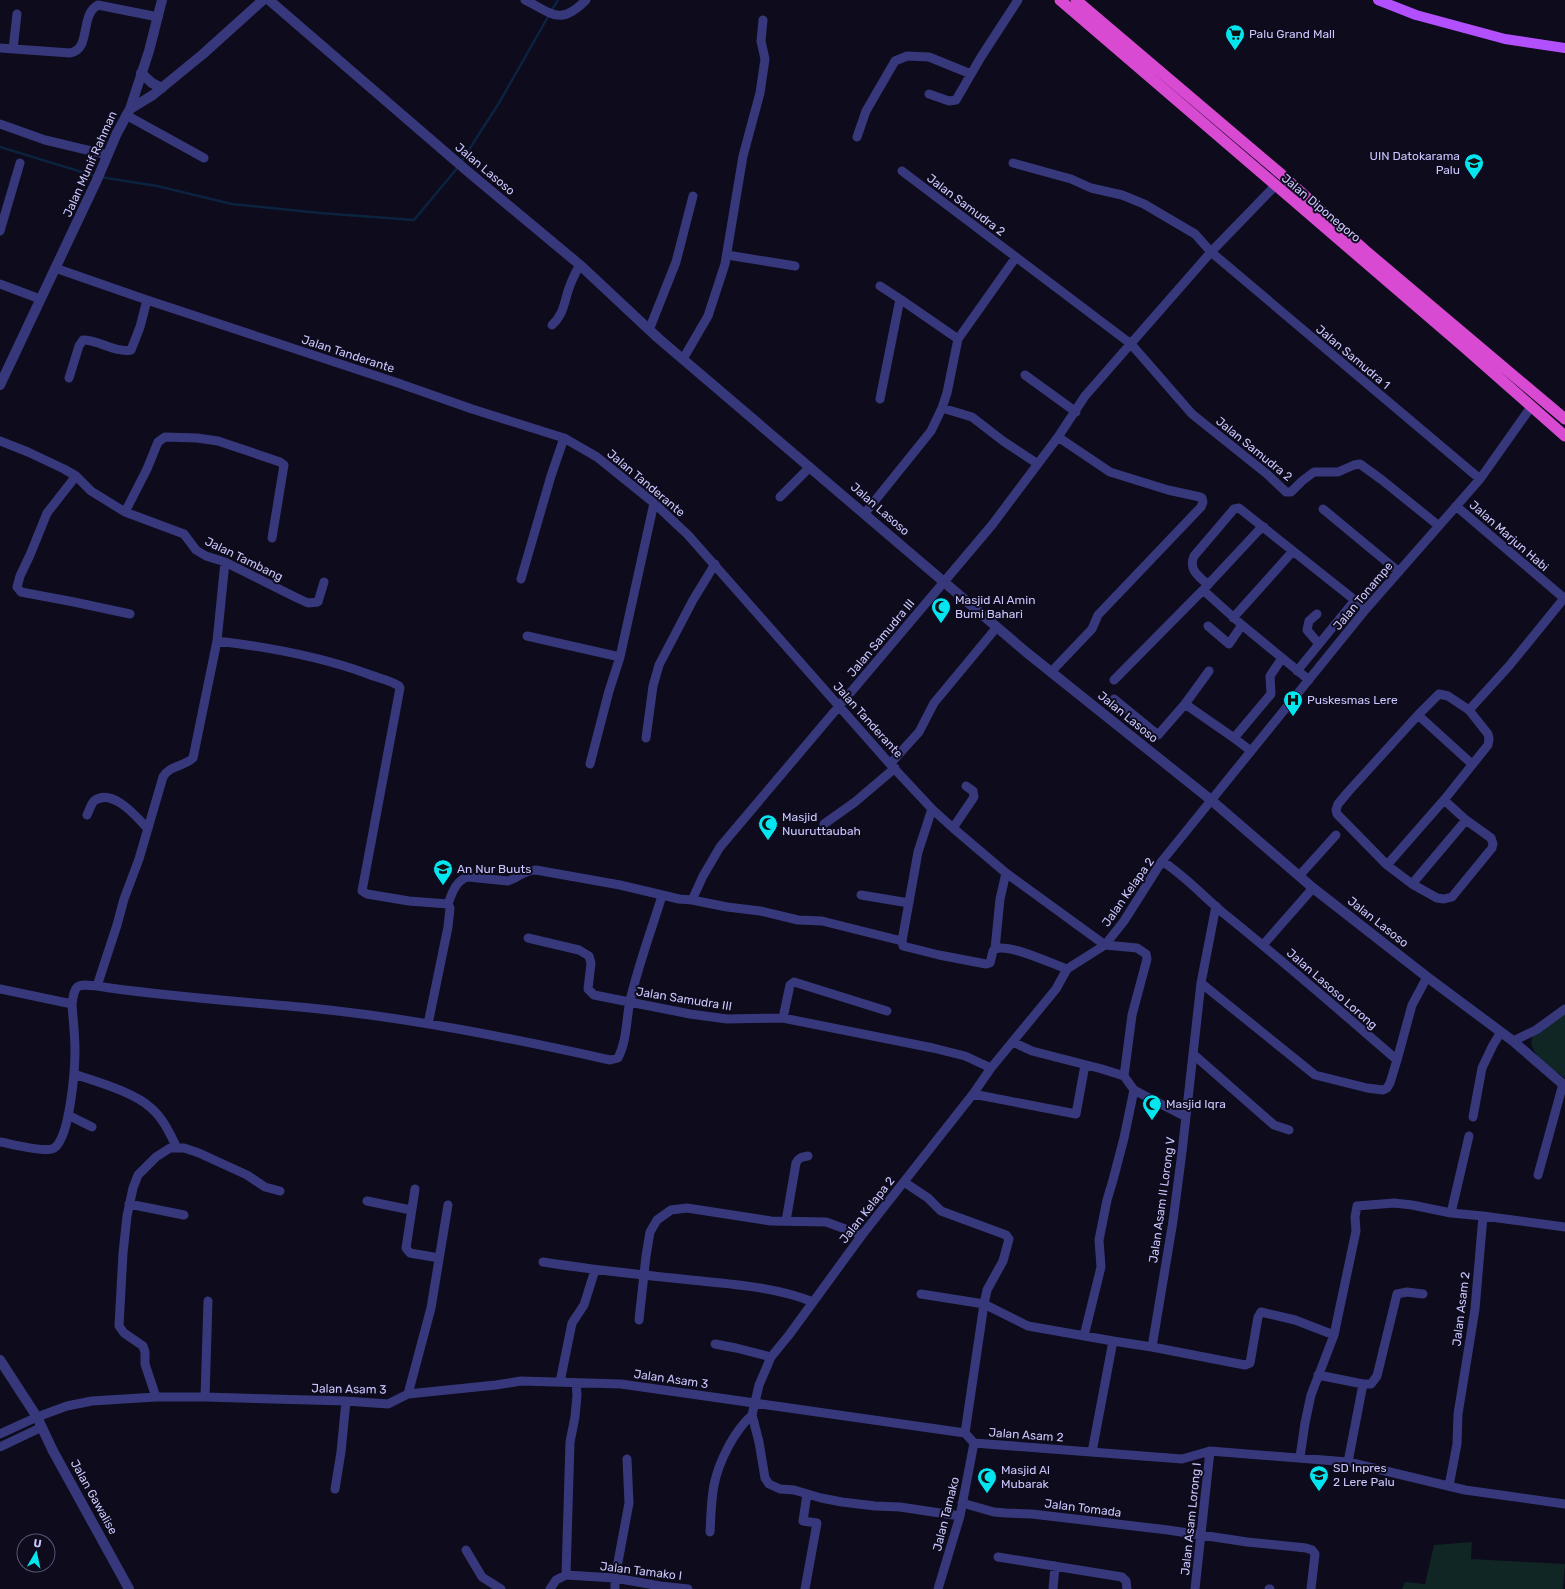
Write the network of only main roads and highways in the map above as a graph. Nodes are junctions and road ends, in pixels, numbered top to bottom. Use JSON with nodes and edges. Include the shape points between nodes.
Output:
{"nodes":[{"id":1,"x":1060,"y":0,"type":"edge"},
{"id":2,"x":1076,"y":0,"type":"edge"},
{"id":3,"x":1378,"y":0,"type":"edge"},
{"id":4,"x":1565,"y":48,"type":"edge"},
{"id":5,"x":1565,"y":419,"type":"edge"},
{"id":6,"x":1565,"y":436,"type":"edge"}],
"edges":[{"from":1,"to":6,"type":"highway","name":"Jalan Diponegoro"},
{"from":2,"to":5,"type":"highway","name":"Jalan Diponegoro","via":[[1269,163],[1367,252]]},
{"from":3,"to":4,"type":"main road","via":[[1416,15],[1505,39]]}]}
